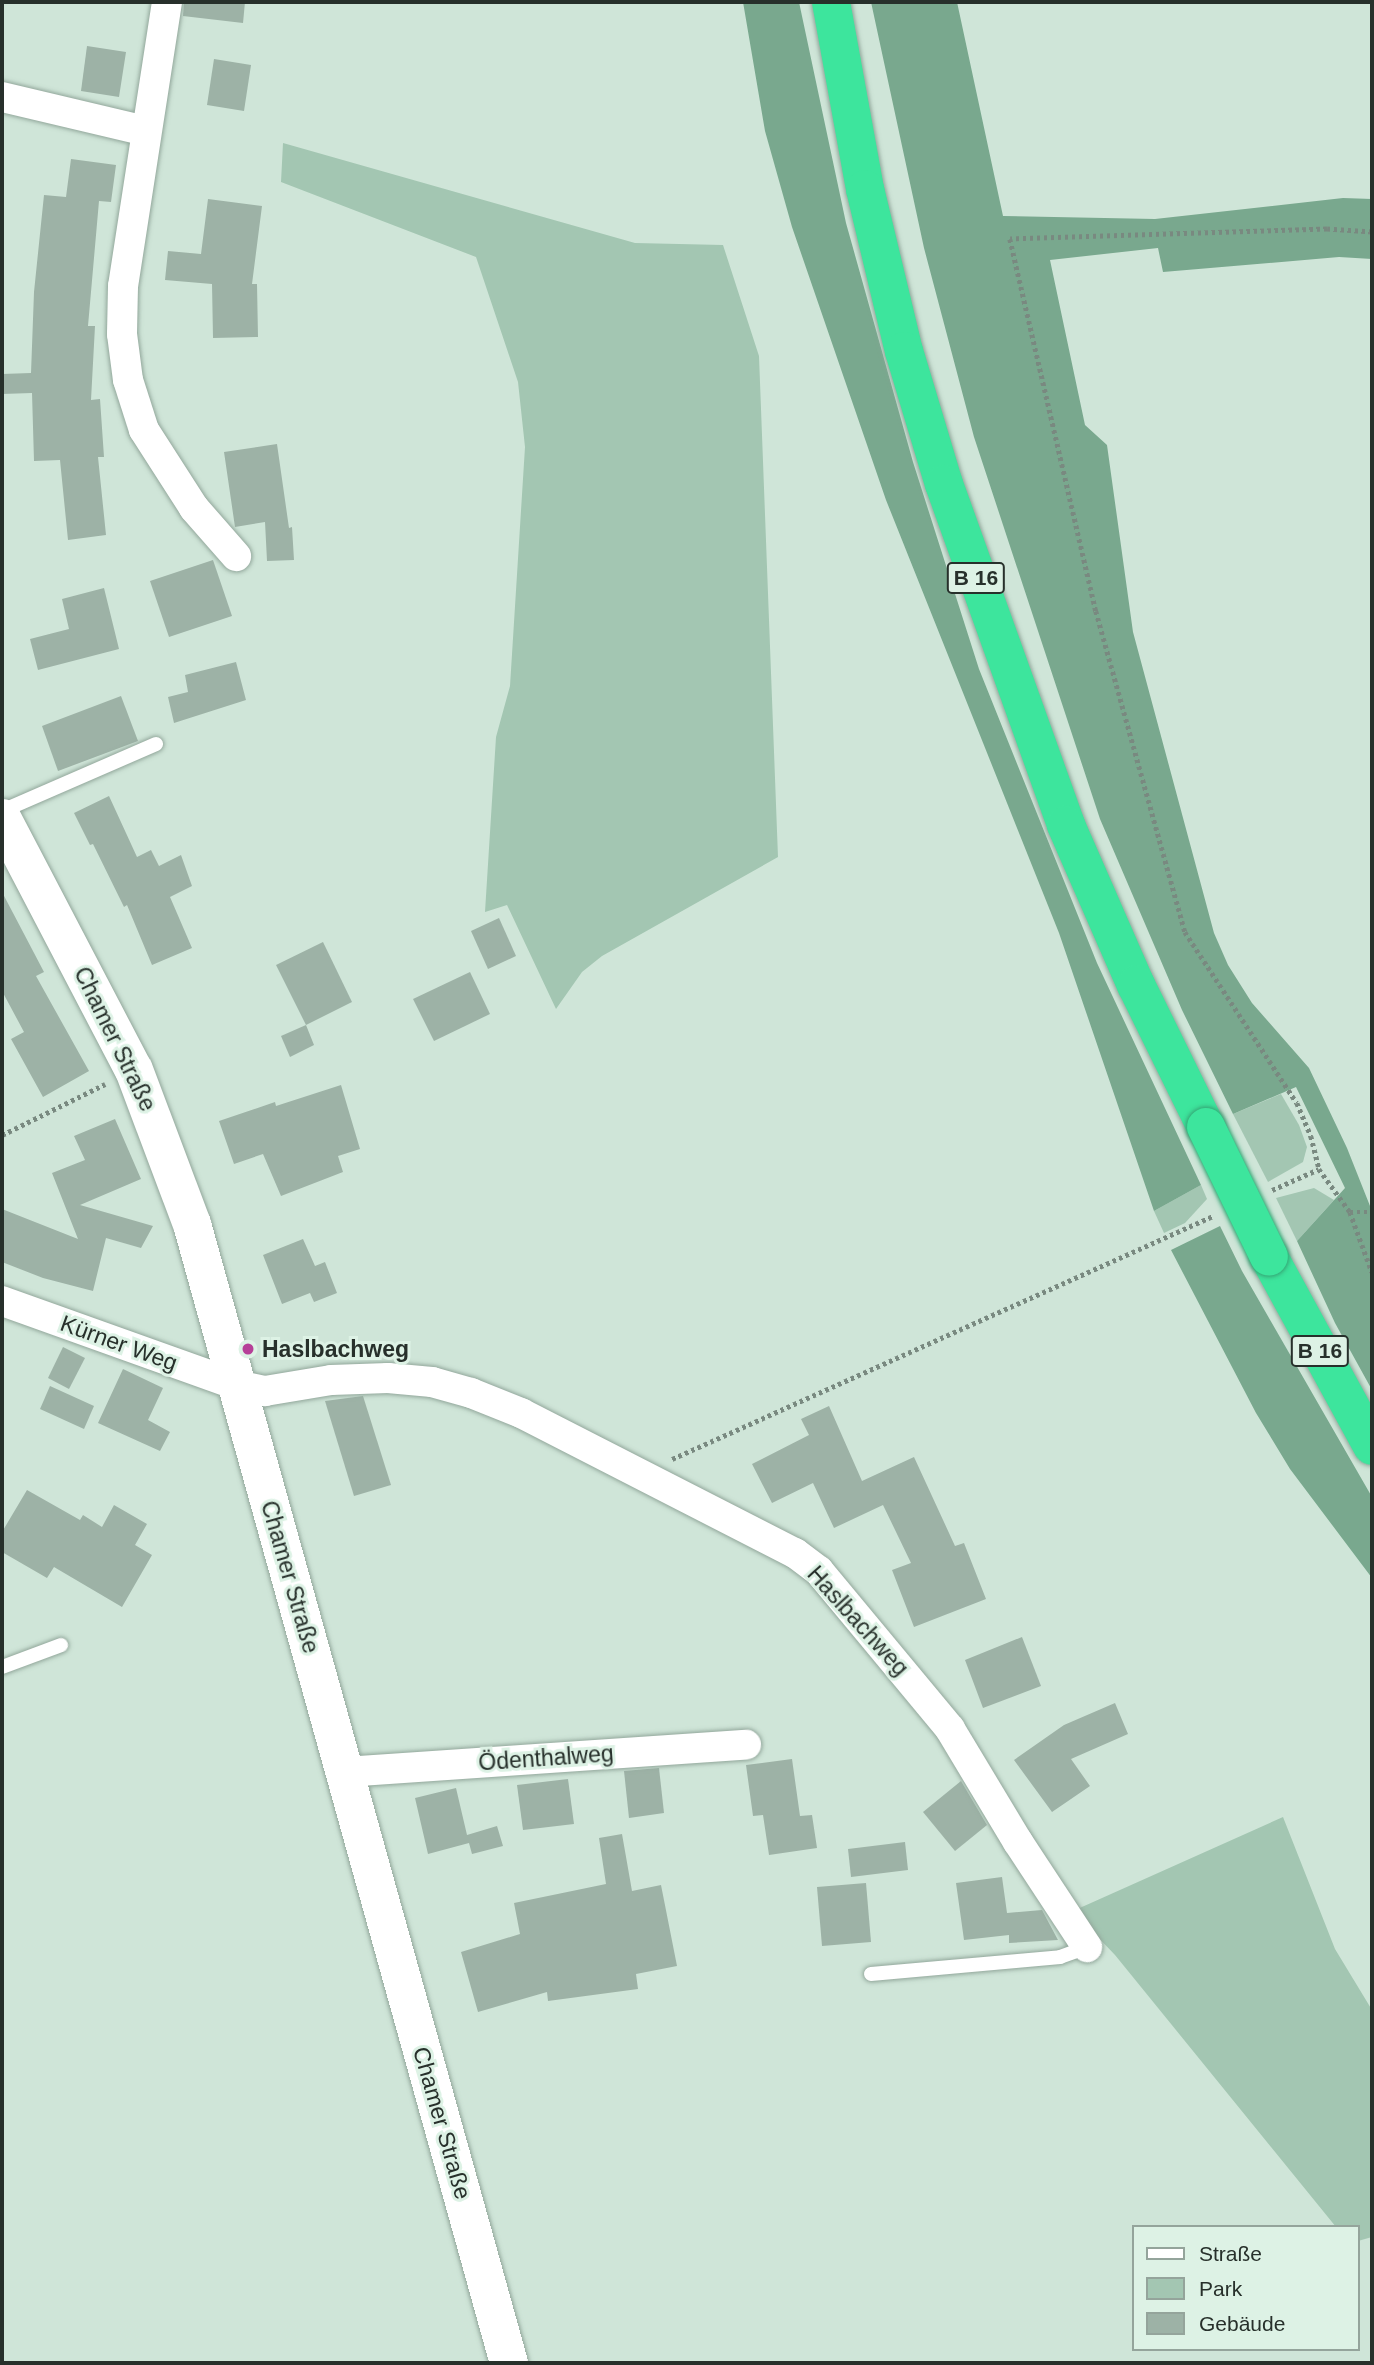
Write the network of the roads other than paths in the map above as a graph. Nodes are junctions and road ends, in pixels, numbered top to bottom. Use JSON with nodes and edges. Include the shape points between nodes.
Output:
{"nodes":[{"id":1,"x":167,"y":2,"type":"edge"},
{"id":2,"x":831,"y":2,"type":"edge"},
{"id":3,"x":2,"y":97,"type":"edge"},
{"id":4,"x":146,"y":131,"type":"junction"},
{"id":5,"x":236,"y":556,"type":"dead end"},
{"id":6,"x":156,"y":744,"type":"dead end"},
{"id":7,"x":2,"y":811,"type":"edge"},
{"id":8,"x":2,"y":818,"type":"edge"},
{"id":9,"x":2,"y":1301,"type":"edge"},
{"id":10,"x":236,"y":1385,"type":"junction"},
{"id":11,"x":1372,"y":1446,"type":"edge"},
{"id":12,"x":61,"y":1644,"type":"dead end"},
{"id":13,"x":2,"y":1667,"type":"edge"},
{"id":14,"x":746,"y":1745,"type":"dead end"},
{"id":15,"x":345,"y":1772,"type":"junction"},
{"id":16,"x":1087,"y":1947,"type":"joint"},
{"id":17,"x":871,"y":1974,"type":"dead end"},
{"id":18,"x":509,"y":2363,"type":"edge"}],
"edges":[{"from":1,"to":4,"type":"street"},
{"from":2,"to":11,"type":"highway","number":"B 16","bridge":true,"via":[[865,189],[904,351],[944,484],[1066,825],[1136,985],[1269,1257]]},
{"from":3,"to":4,"type":"street"},
{"from":4,"to":5,"type":"street","via":[[123,286],[122,334],[128,380],[144,430],[171,475]]},
{"from":6,"to":7,"type":"lane"},
{"from":8,"to":10,"type":"street","name":"Chamer Straße","via":[[134,1070],[192,1224]]},
{"from":9,"to":10,"type":"street","name":"Kürner Weg"},
{"from":10,"to":15,"type":"street","name":"Chamer Straße"},
{"from":10,"to":16,"type":"street","name":"Haslbachweg","via":[[265,1391],[331,1380],[432,1382],[521,1413],[795,1553],[819,1571],[950,1729]]},
{"from":12,"to":13,"type":"lane"},
{"from":14,"to":15,"type":"street","name":"Ödenthalweg"},
{"from":15,"to":18,"type":"street","name":"Chamer Straße"},
{"from":16,"to":17,"type":"lane","via":[[1060,1957]]}]}
